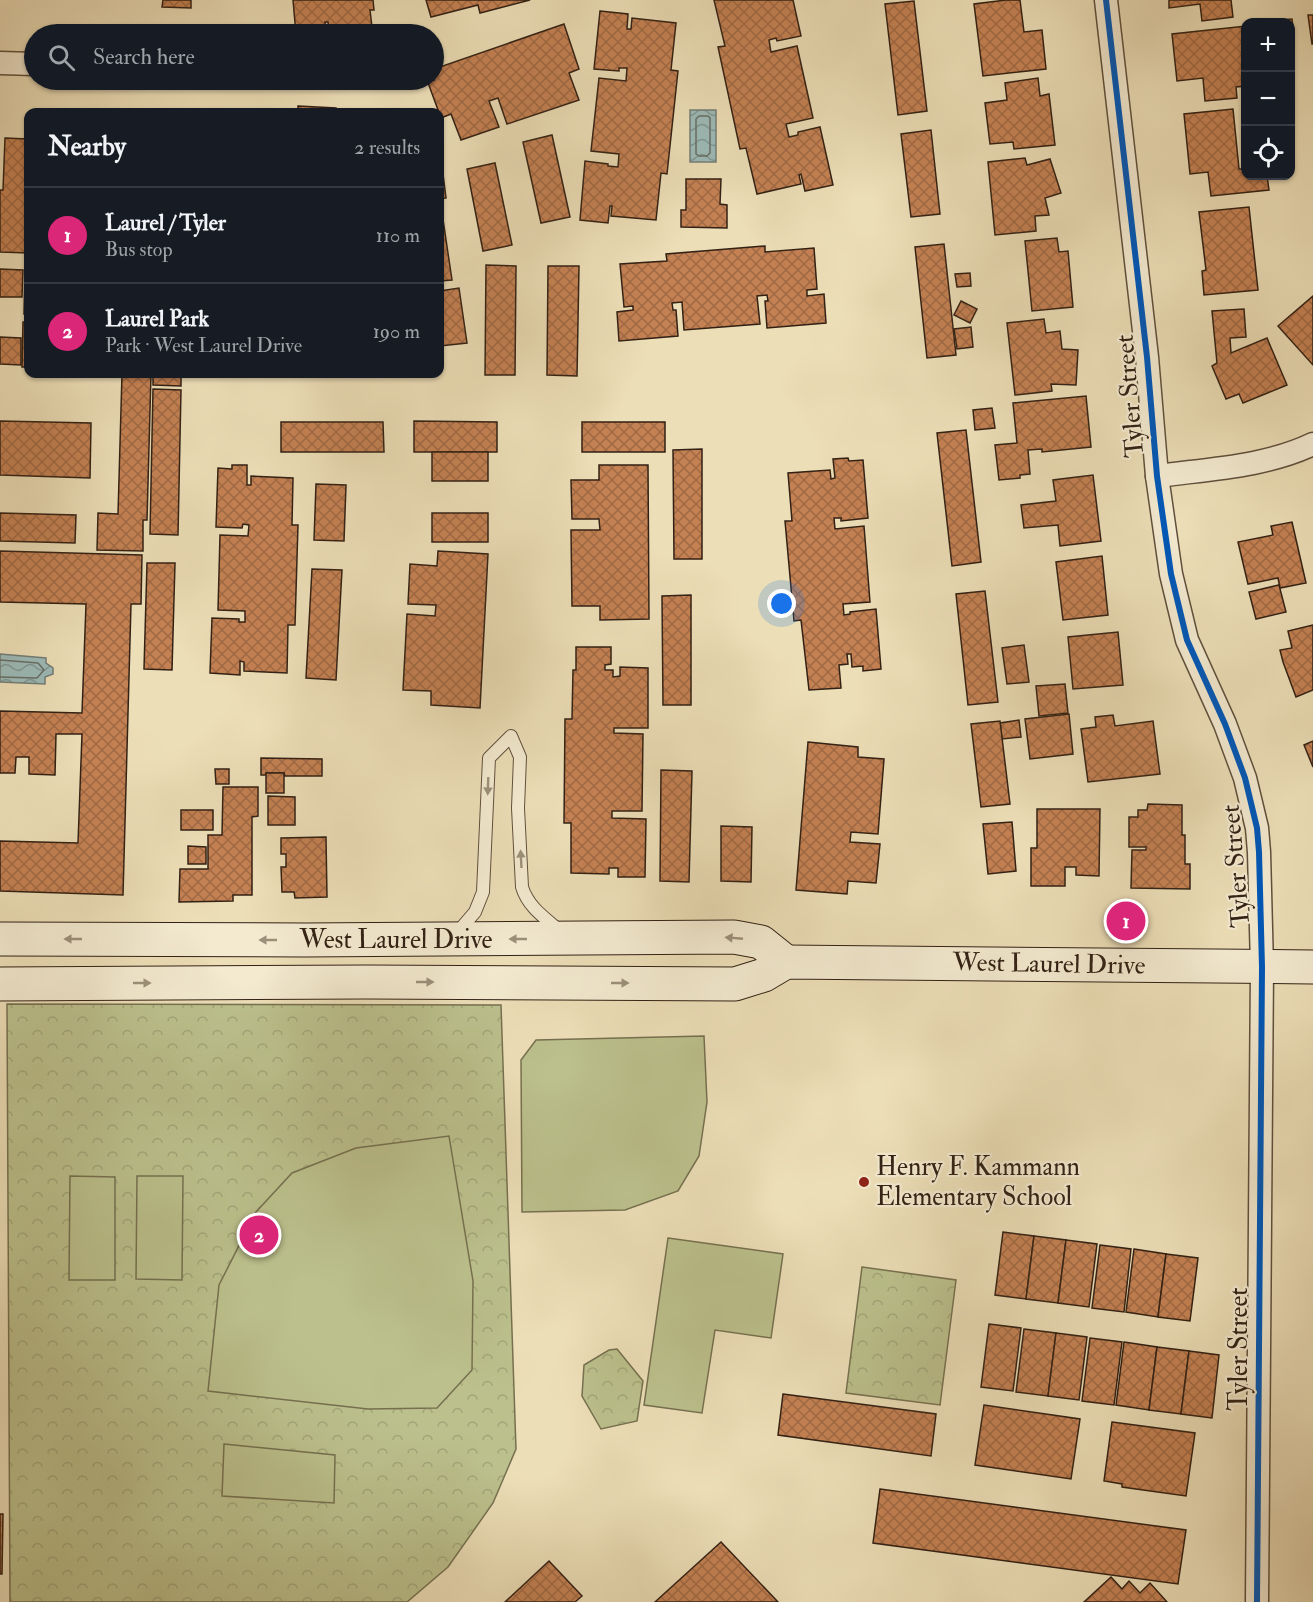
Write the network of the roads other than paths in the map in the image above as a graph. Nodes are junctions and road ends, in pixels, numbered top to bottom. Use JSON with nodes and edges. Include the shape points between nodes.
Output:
{"nodes":[{"id":1,"x":1106,"y":0,"type":"edge"},
{"id":2,"x":0,"y":63,"type":"edge"},
{"id":3,"x":24,"y":64,"type":"edge"},
{"id":4,"x":1313,"y":444,"type":"edge"},
{"id":5,"x":1157,"y":476,"type":"junction"},
{"id":6,"x":0,"y":939,"type":"edge"},
{"id":7,"x":453,"y":939,"type":"junction"},
{"id":8,"x":570,"y":939,"type":"junction"},
{"id":9,"x":786,"y":962,"type":"junction"},
{"id":10,"x":1262,"y":967,"type":"junction"},
{"id":11,"x":1313,"y":967,"type":"edge"},
{"id":12,"x":0,"y":984,"type":"edge"},
{"id":13,"x":1257,"y":1602,"type":"edge"}],
"edges":[{"from":1,"to":5,"type":"street","name":"Tyler Street"},
{"from":2,"to":3,"type":"street"},
{"from":4,"to":5,"type":"street","via":[[1268,460]]},
{"from":5,"to":10,"type":"street","name":"Tyler Street","via":[[1171,574],[1184,630],[1237,754],[1253,810],[1259,852]]},
{"from":7,"to":6,"type":"main road","name":"West Laurel Drive","one_way":true},
{"from":8,"to":7,"type":"main road","name":"West Laurel Drive","one_way":true},
{"from":8,"to":7,"type":"lane","one_way":true,"via":[[524,895],[518,808],[520,758],[511,736],[489,758],[483,892],[475,912]]},
{"from":9,"to":8,"type":"main road","name":"West Laurel Drive","one_way":true,"via":[[761,942],[734,937]]},
{"from":9,"to":10,"type":"main road","name":"West Laurel Drive"},
{"from":12,"to":9,"type":"main road","name":"West Laurel Drive","one_way":true,"via":[[735,984],[764,975]]},
{"from":10,"to":11,"type":"main road","name":"West Laurel Drive"},
{"from":10,"to":13,"type":"street","name":"Tyler Street"}]}
